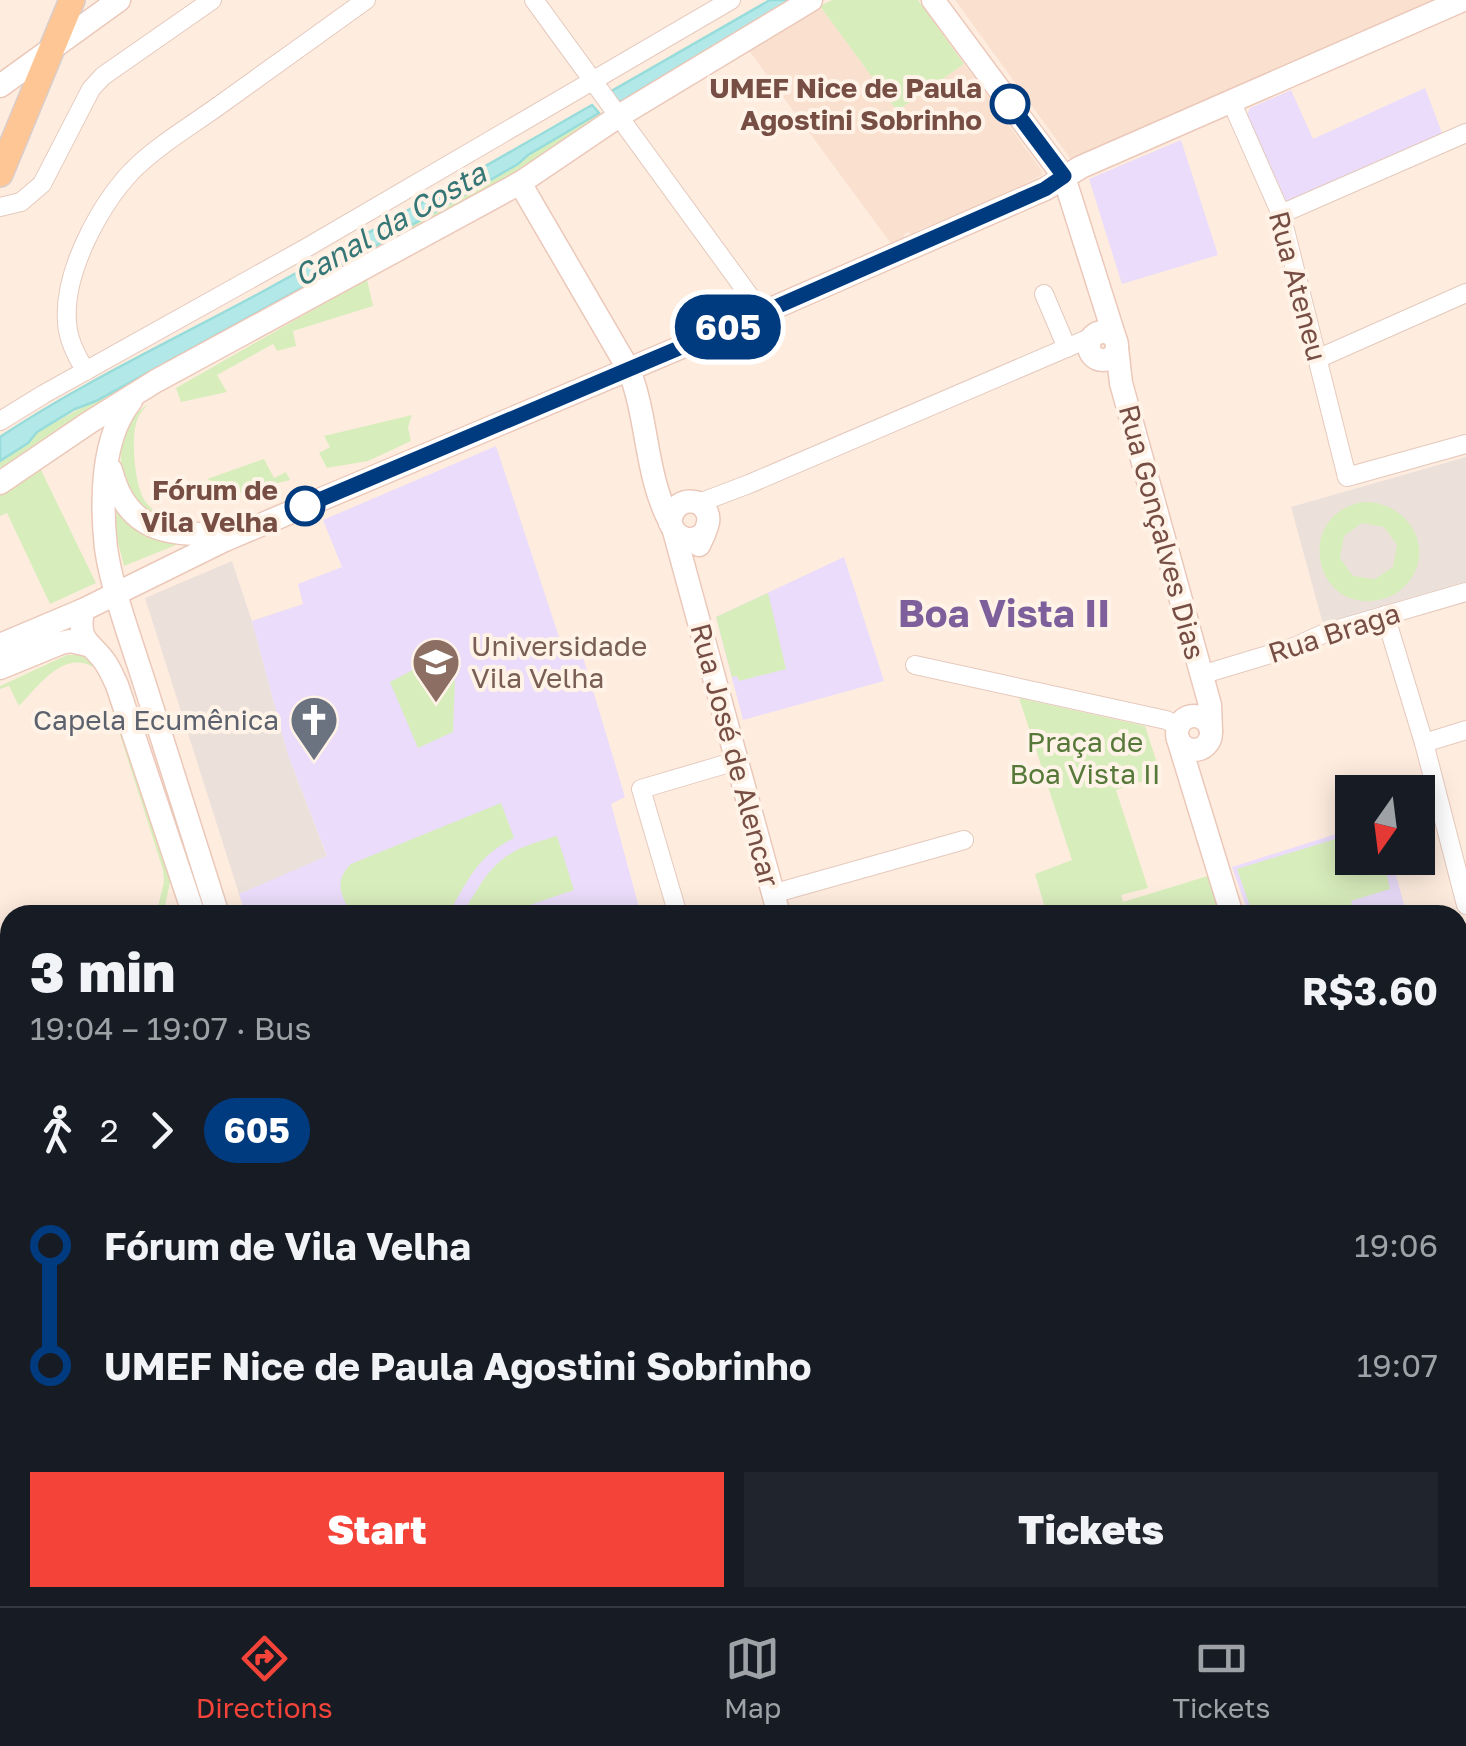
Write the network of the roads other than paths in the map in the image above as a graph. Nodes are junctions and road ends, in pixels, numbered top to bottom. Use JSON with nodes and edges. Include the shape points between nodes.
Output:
{"nodes":[{"id":1,"x":74,"y":0,"type":"edge"},
{"id":2,"x":118,"y":0,"type":"edge"},
{"id":3,"x":212,"y":0,"type":"edge"},
{"id":4,"x":366,"y":0,"type":"edge"},
{"id":5,"x":534,"y":0,"type":"edge"},
{"id":6,"x":730,"y":0,"type":"edge"},
{"id":7,"x":812,"y":0,"type":"edge"},
{"id":8,"x":933,"y":0,"type":"edge"},
{"id":9,"x":1463,"y":0,"type":"edge"},
{"id":10,"x":92,"y":20,"type":"junction"},
{"id":11,"x":54,"y":48,"type":"junction"},
{"id":12,"x":597,"y":85,"type":"junction"},
{"id":13,"x":0,"y":86,"type":"edge"},
{"id":14,"x":1231,"y":101,"type":"junction"},
{"id":15,"x":617,"y":112,"type":"junction"},
{"id":16,"x":1466,"y":133,"type":"edge"},
{"id":17,"x":0,"y":174,"type":"edge"},
{"id":18,"x":1064,"y":176,"type":"junction"},
{"id":19,"x":520,"y":183,"type":"junction"},
{"id":20,"x":0,"y":207,"type":"edge"},
{"id":21,"x":1281,"y":214,"type":"junction"},
{"id":22,"x":1044,"y":294,"type":"dead end"},
{"id":23,"x":1466,"y":294,"type":"edge"},
{"id":24,"x":762,"y":313,"type":"junction"},
{"id":25,"x":1093,"y":345,"type":"junction"},
{"id":26,"x":1317,"y":359,"type":"junction"},
{"id":27,"x":629,"y":370,"type":"junction"},
{"id":28,"x":86,"y":371,"type":"junction"},
{"id":29,"x":136,"y":394,"type":"junction"},
{"id":30,"x":0,"y":421,"type":"edge"},
{"id":31,"x":1466,"y":444,"type":"edge"},
{"id":32,"x":109,"y":457,"type":"junction"},
{"id":33,"x":651,"y":466,"type":"junction"},
{"id":34,"x":0,"y":483,"type":"edge"},
{"id":35,"x":699,"y":514,"type":"junction"},
{"id":36,"x":672,"y":527,"type":"junction"},
{"id":37,"x":245,"y":532,"type":"junction"},
{"id":38,"x":1466,"y":592,"type":"edge"},
{"id":39,"x":118,"y":593,"type":"junction"},
{"id":40,"x":691,"y":595,"type":"junction"},
{"id":41,"x":86,"y":609,"type":"junction"},
{"id":42,"x":1385,"y":615,"type":"junction"},
{"id":43,"x":124,"y":633,"type":"junction"},
{"id":44,"x":88,"y":645,"type":"junction"},
{"id":45,"x":0,"y":646,"type":"edge"},
{"id":46,"x":915,"y":665,"type":"dead end"},
{"id":47,"x":0,"y":668,"type":"edge"},
{"id":48,"x":1202,"y":679,"type":"junction"},
{"id":49,"x":1183,"y":727,"type":"junction"},
{"id":50,"x":1466,"y":730,"type":"edge"},
{"id":51,"x":1209,"y":738,"type":"junction"},
{"id":52,"x":1424,"y":743,"type":"junction"},
{"id":53,"x":736,"y":761,"type":"junction"},
{"id":54,"x":1194,"y":793,"type":"junction"},
{"id":55,"x":964,"y":840,"type":"dead end"},
{"id":56,"x":1460,"y":863,"type":"edge"},
{"id":57,"x":191,"y":905,"type":"edge"},
{"id":58,"x":215,"y":905,"type":"edge"},
{"id":59,"x":675,"y":905,"type":"edge"},
{"id":60,"x":775,"y":905,"type":"edge"},
{"id":61,"x":1229,"y":905,"type":"edge"},
{"id":62,"x":1466,"y":905,"type":"edge"}],
"edges":[{"from":1,"to":10,"type":"street"},
{"from":1,"to":11,"type":"main road"},
{"from":2,"to":10,"type":"street"},
{"from":3,"to":20,"type":"street","via":[[102,76],[42,184],[22,202]]},
{"from":4,"to":28,"type":"street","via":[[148,156],[116,191],[88,238],[67,308],[69,336]]},
{"from":5,"to":12,"type":"street"},
{"from":6,"to":12,"type":"street"},
{"from":7,"to":15,"type":"street"},
{"from":8,"to":18,"type":"street","name":"Rua Gonçalves Dias"},
{"from":9,"to":14,"type":"street"},
{"from":10,"to":11,"type":"street"},
{"from":11,"to":13,"type":"street"},
{"from":11,"to":17,"type":"main road"},
{"from":12,"to":15,"type":"street"},
{"from":12,"to":28,"type":"street"},
{"from":14,"to":18,"type":"street"},
{"from":14,"to":21,"type":"street","name":"Rua Ateneu"},
{"from":15,"to":19,"type":"street"},
{"from":15,"to":24,"type":"street"},
{"from":16,"to":21,"type":"street"},
{"from":18,"to":24,"type":"street"},
{"from":18,"to":25,"type":"street","name":"Rua Gonçalves Dias","via":[[1107,309]]},
{"from":19,"to":27,"type":"street","name":"Rua José de Alencar"},
{"from":19,"to":29,"type":"street"},
{"from":21,"to":26,"type":"street","name":"Rua Ateneu"},
{"from":22,"to":25,"type":"street"},
{"from":23,"to":26,"type":"street"},
{"from":24,"to":27,"type":"street"},
{"from":25,"to":35,"type":"street","via":[[749,484]]},
{"from":25,"to":48,"type":"street","name":"Rua Gonçalves Dias","via":[[1120,383]]},
{"from":26,"to":31,"type":"street","name":"Rua Ateneu","via":[[1347,477]]},
{"from":27,"to":33,"type":"street","name":"Rua José de Alencar"},
{"from":27,"to":37,"type":"street"},
{"from":28,"to":30,"type":"street"},
{"from":29,"to":32,"type":"street","via":[[114,428]]},
{"from":29,"to":34,"type":"street"},
{"from":32,"to":37,"type":"street","via":[[123,503],[146,523],[179,533]]},
{"from":32,"to":39,"type":"street","via":[[104,526]]},
{"from":33,"to":35,"type":"street","name":"Rua José de Alencar","via":[[668,491]]},
{"from":33,"to":36,"type":"street","name":"Rua José de Alencar"},
{"from":35,"to":36,"type":"street","via":[[676,506]]},
{"from":35,"to":36,"type":"street","via":[[697,538],[680,537]]},
{"from":35,"to":40,"type":"street","name":"Rua José de Alencar"},
{"from":36,"to":40,"type":"street","name":"Rua José de Alencar"},
{"from":37,"to":39,"type":"street"},
{"from":38,"to":42,"type":"street","name":"Rua Braga"},
{"from":39,"to":41,"type":"street"},
{"from":39,"to":43,"type":"street"},
{"from":40,"to":53,"type":"street","name":"Rua José de Alencar"},
{"from":41,"to":43,"type":"street"},
{"from":41,"to":44,"type":"street","via":[[81,625]]},
{"from":41,"to":45,"type":"street"},
{"from":42,"to":48,"type":"street","name":"Rua Braga"},
{"from":42,"to":52,"type":"street"},
{"from":43,"to":44,"type":"street"},
{"from":43,"to":58,"type":"street"},
{"from":44,"to":47,"type":"street","via":[[61,643]]},
{"from":44,"to":57,"type":"street","via":[[117,685]]},
{"from":46,"to":49,"type":"street"},
{"from":48,"to":49,"type":"street","name":"Rua Gonçalves Dias","via":[[1204,701]]},
{"from":48,"to":51,"type":"street","name":"Rua Gonçalves Dias"},
{"from":49,"to":51,"type":"street","via":[[1190,750],[1200,750]]},
{"from":49,"to":54,"type":"street"},
{"from":50,"to":52,"type":"street"},
{"from":51,"to":54,"type":"street","name":"Rua Gonçalves Dias","via":[[1196,766]]},
{"from":52,"to":56,"type":"street"},
{"from":53,"to":59,"type":"street","via":[[641,789]]},
{"from":53,"to":60,"type":"street","name":"Rua José de Alencar"},
{"from":54,"to":61,"type":"street"},
{"from":55,"to":60,"type":"street"},
{"from":56,"to":62,"type":"street"}]}
